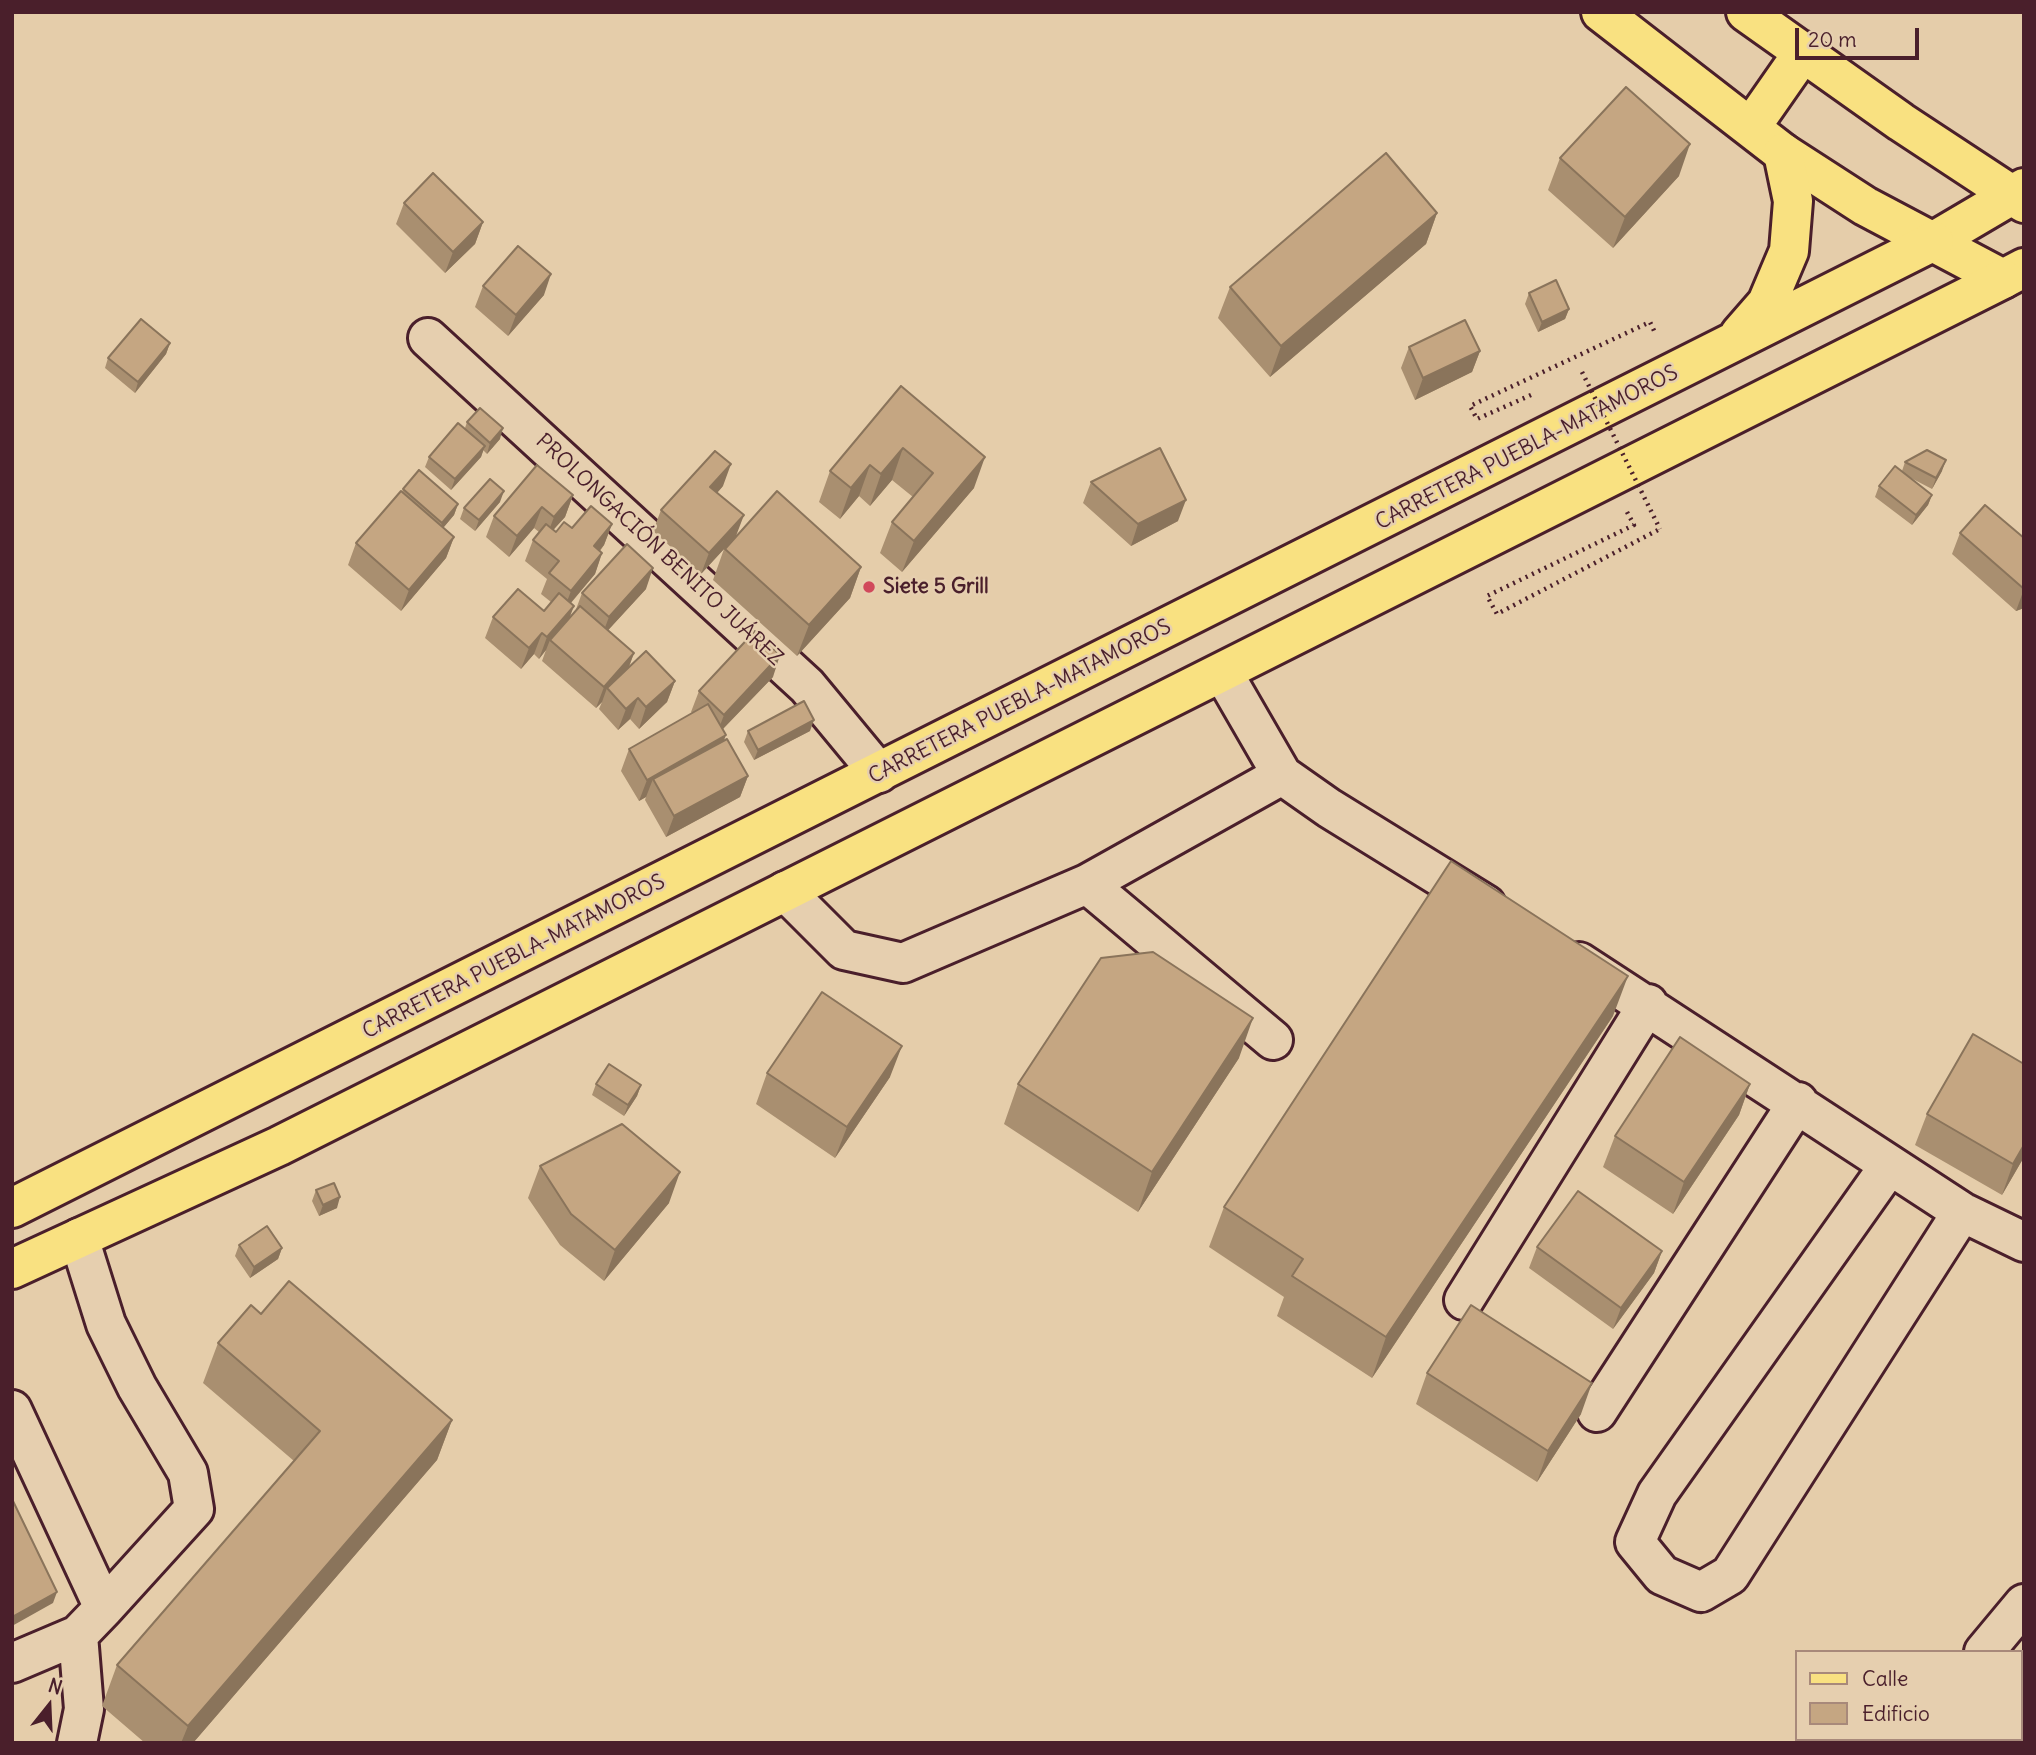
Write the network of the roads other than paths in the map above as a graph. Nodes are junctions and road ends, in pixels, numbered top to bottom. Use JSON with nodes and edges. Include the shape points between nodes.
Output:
{"nodes":[{"id":1,"x":1601,"y":12,"type":"edge"},
{"id":2,"x":1746,"y":12,"type":"edge"},
{"id":3,"x":1804,"y":51,"type":"junction"},
{"id":4,"x":1751,"y":127,"type":"junction"},
{"id":5,"x":1783,"y":153,"type":"junction"},
{"id":6,"x":2019,"y":195,"type":"edge"},
{"id":7,"x":1934,"y":241,"type":"junction"},
{"id":8,"x":2017,"y":279,"type":"edge"},
{"id":9,"x":428,"y":338,"type":"dead end"},
{"id":10,"x":1730,"y":344,"type":"junction"},
{"id":11,"x":1223,"y":673,"type":"junction"},
{"id":12,"x":879,"y":773,"type":"junction"},
{"id":13,"x":1282,"y":775,"type":"junction"},
{"id":14,"x":1087,"y":884,"type":"junction"},
{"id":15,"x":785,"y":891,"type":"junction"},
{"id":16,"x":1518,"y":925,"type":"edge"},
{"id":17,"x":1553,"y":946,"type":"edge"},
{"id":18,"x":1648,"y":1004,"type":"junction"},
{"id":19,"x":1273,"y":1040,"type":"dead end"},
{"id":20,"x":1798,"y":1102,"type":"junction"},
{"id":21,"x":1889,"y":1166,"type":"junction"},
{"id":22,"x":12,"y":1208,"type":"edge"},
{"id":23,"x":1962,"y":1212,"type":"junction"},
{"id":24,"x":79,"y":1238,"type":"junction"},
{"id":25,"x":2024,"y":1242,"type":"edge"},
{"id":26,"x":12,"y":1269,"type":"edge"},
{"id":27,"x":1464,"y":1300,"type":"dead end"},
{"id":28,"x":12,"y":1410,"type":"edge"},
{"id":29,"x":1597,"y":1412,"type":"dead end"},
{"id":30,"x":2024,"y":1604,"type":"edge"},
{"id":31,"x":104,"y":1608,"type":"junction"},
{"id":32,"x":78,"y":1635,"type":"junction"},
{"id":33,"x":1986,"y":1650,"type":"edge"},
{"id":34,"x":12,"y":1663,"type":"edge"},
{"id":35,"x":76,"y":1743,"type":"edge"}],
"edges":[{"from":1,"to":4,"type":"main road"},
{"from":2,"to":3,"type":"main road"},
{"from":3,"to":4,"type":"main road"},
{"from":3,"to":6,"type":"main road","via":[[1902,122]]},
{"from":4,"to":5,"type":"main road"},
{"from":5,"to":7,"type":"main road","via":[[1865,205]]},
{"from":5,"to":10,"type":"main road","via":[[1793,201],[1789,251],[1767,303]]},
{"from":6,"to":7,"type":"main road","name":"CARRETERA PUEBLA-MATAMOROS"},
{"from":7,"to":8,"type":"main road"},
{"from":7,"to":10,"type":"main road","name":"CARRETERA PUEBLA-MATAMOROS"},
{"from":8,"to":11,"type":"main road"},
{"from":9,"to":12,"type":"street","name":"PROLONGACIÓN BENITO JUÁREZ","via":[[807,687]]},
{"from":10,"to":12,"type":"main road","name":"CARRETERA PUEBLA-MATAMOROS"},
{"from":11,"to":13,"type":"street"},
{"from":11,"to":15,"type":"main road"},
{"from":12,"to":22,"type":"main road","name":"CARRETERA PUEBLA-MATAMOROS"},
{"from":13,"to":14,"type":"street"},
{"from":13,"to":16,"type":"street"},
{"from":14,"to":15,"type":"street","via":[[903,963],[844,950]]},
{"from":14,"to":19,"type":"street"},
{"from":15,"to":24,"type":"main road","via":[[279,1146]]},
{"from":17,"to":18,"type":"street"},
{"from":18,"to":20,"type":"street"},
{"from":18,"to":27,"type":"street"},
{"from":20,"to":21,"type":"street"},
{"from":20,"to":29,"type":"street"},
{"from":21,"to":23,"type":"street"},
{"from":21,"to":23,"type":"street","via":[[1657,1494],[1635,1542],[1662,1575],[1701,1592],[1730,1575]]},
{"from":23,"to":25,"type":"street"},
{"from":24,"to":26,"type":"main road"},
{"from":24,"to":31,"type":"street","via":[[106,1324],[188,1473],[194,1509]]},
{"from":28,"to":31,"type":"street"},
{"from":30,"to":33,"type":"street"},
{"from":31,"to":32,"type":"street"},
{"from":32,"to":34,"type":"street"},
{"from":32,"to":35,"type":"street","via":[[84,1709]]}]}
